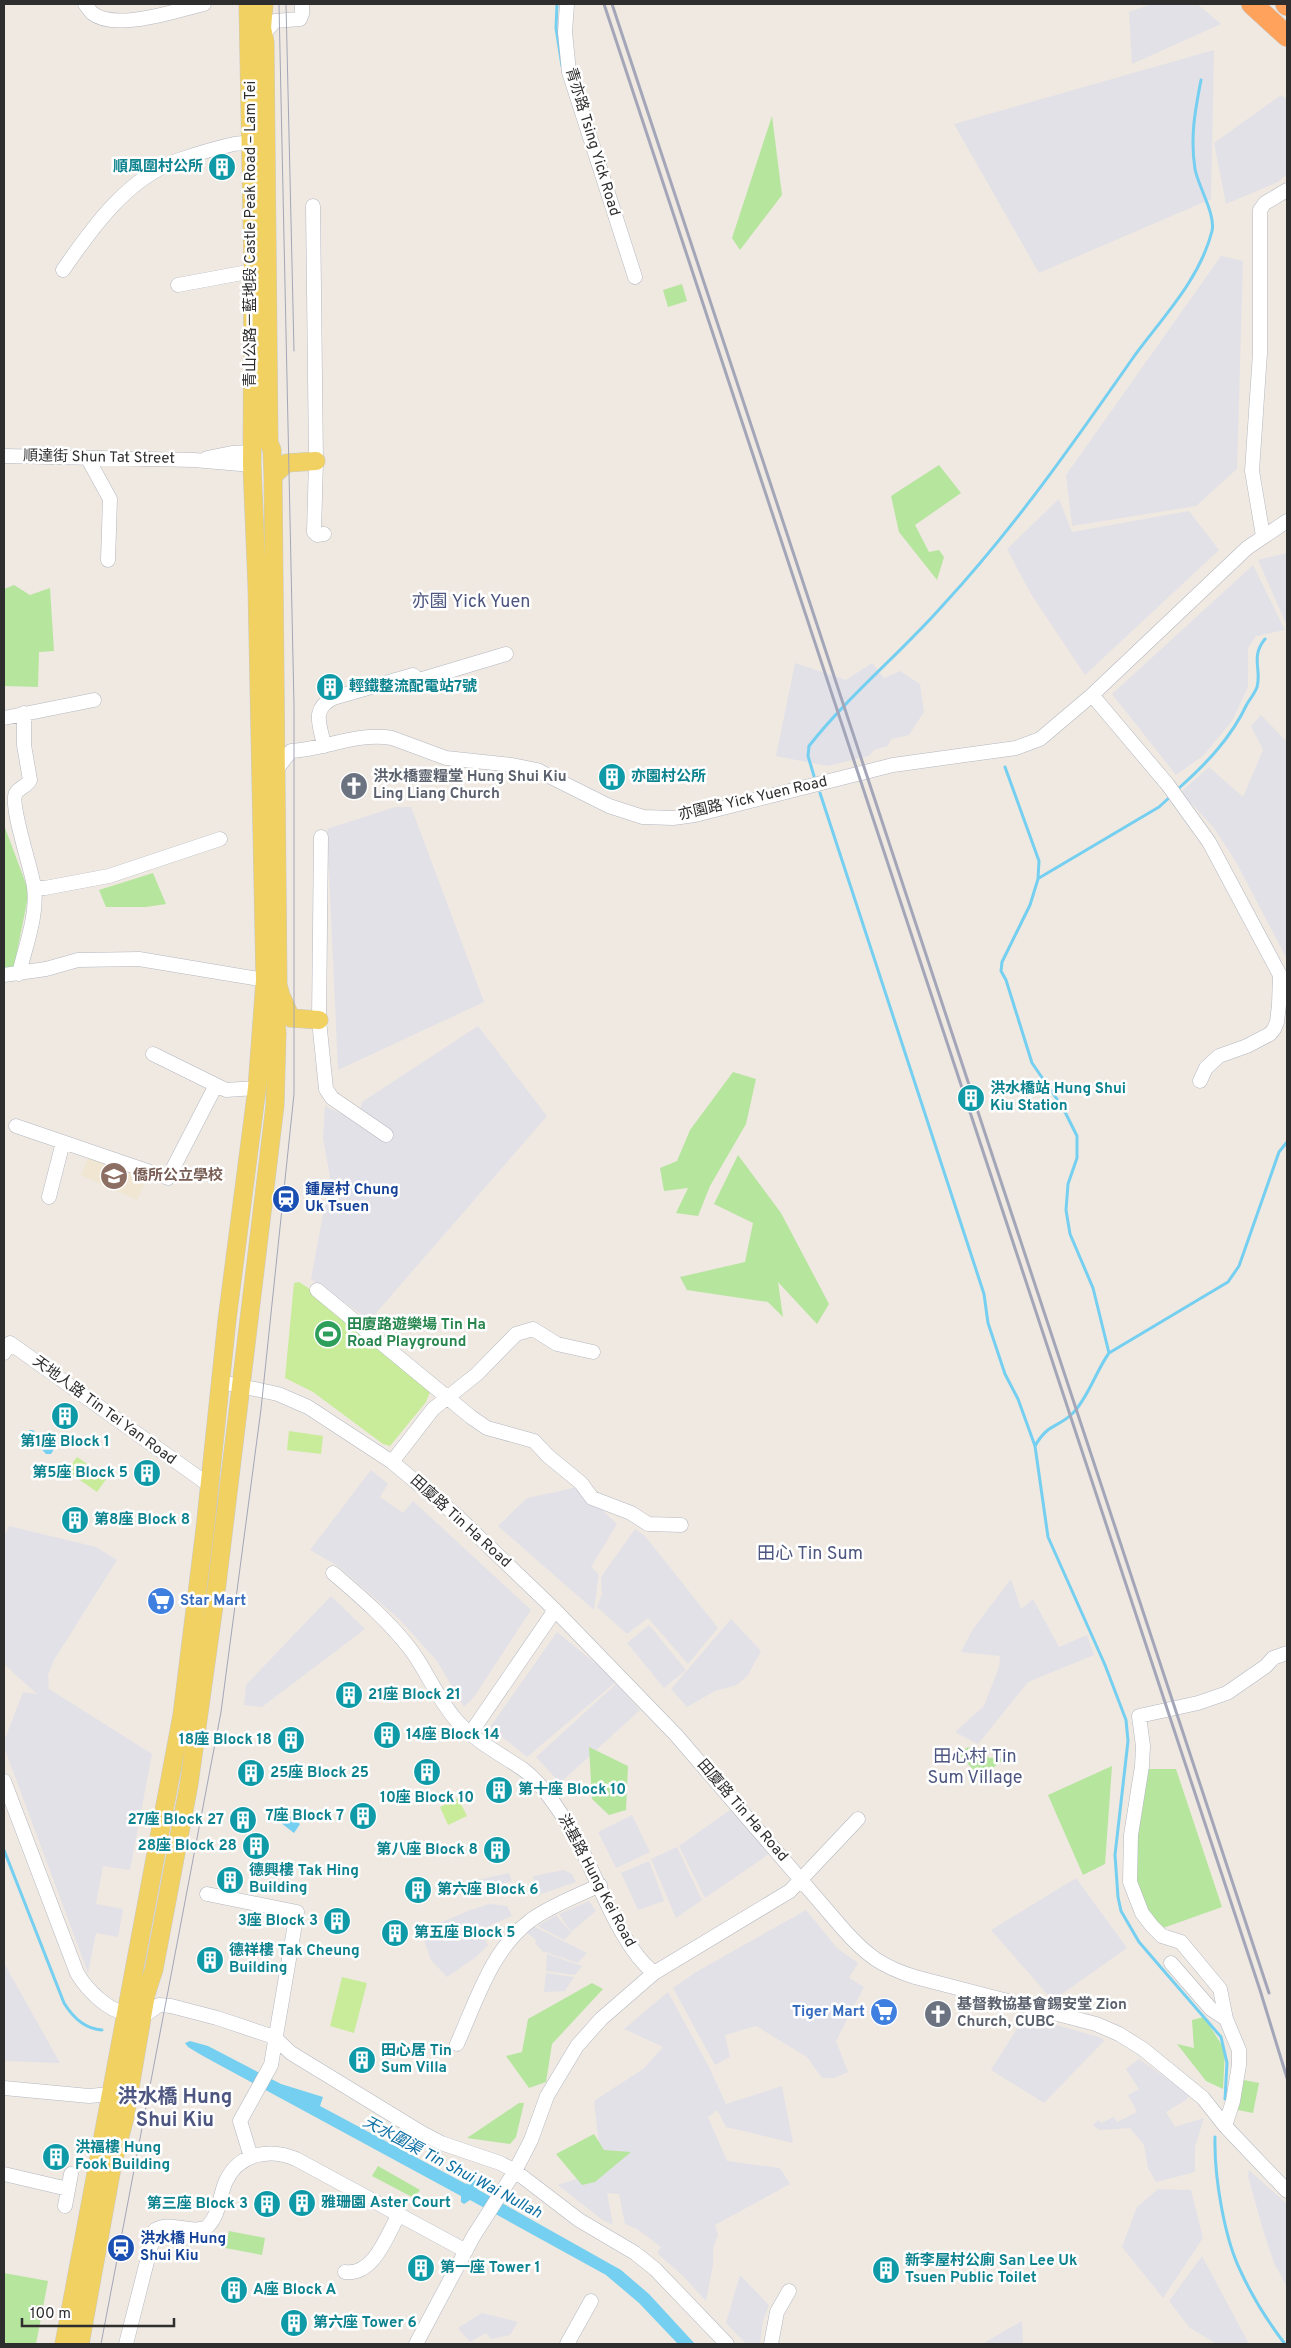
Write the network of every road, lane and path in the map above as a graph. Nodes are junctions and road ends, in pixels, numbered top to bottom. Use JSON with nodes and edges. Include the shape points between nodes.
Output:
{"nodes":[{"id":1,"x":85,"y":4,"type":"edge"},
{"id":2,"x":204,"y":4,"type":"edge"},
{"id":3,"x":302,"y":4,"type":"edge"},
{"id":4,"x":567,"y":4,"type":"edge"},
{"id":5,"x":1252,"y":4,"type":"edge"},
{"id":6,"x":263,"y":15,"type":"edge"},
{"id":7,"x":1287,"y":36,"type":"edge"},
{"id":8,"x":258,"y":139,"type":"junction"},
{"id":9,"x":1287,"y":190,"type":"edge"},
{"id":10,"x":312,"y":206,"type":"dead end"},
{"id":11,"x":63,"y":270,"type":"dead end"},
{"id":12,"x":253,"y":271,"type":"junction"},
{"id":13,"x":636,"y":277,"type":"dead end"},
{"id":14,"x":178,"y":285,"type":"dead end"},
{"id":15,"x":275,"y":454,"type":"junction"},
{"id":16,"x":4,"y":456,"type":"edge"},
{"id":17,"x":88,"y":458,"type":"junction"},
{"id":18,"x":252,"y":458,"type":"junction"},
{"id":19,"x":316,"y":461,"type":"junction"},
{"id":20,"x":1287,"y":521,"type":"edge"},
{"id":21,"x":324,"y":534,"type":"dead end"},
{"id":22,"x":1263,"y":536,"type":"junction"},
{"id":23,"x":108,"y":560,"type":"dead end"},
{"id":24,"x":506,"y":654,"type":"dead end"},
{"id":25,"x":1092,"y":695,"type":"junction"},
{"id":26,"x":94,"y":700,"type":"dead end"},
{"id":27,"x":24,"y":713,"type":"junction"},
{"id":28,"x":4,"y":718,"type":"edge"},
{"id":29,"x":276,"y":720,"type":"junction"},
{"id":30,"x":324,"y":746,"type":"junction"},
{"id":31,"x":291,"y":751,"type":"junction"},
{"id":32,"x":276,"y":770,"type":"junction"},
{"id":33,"x":321,"y":837,"type":"dead end"},
{"id":34,"x":220,"y":838,"type":"dead end"},
{"id":35,"x":34,"y":888,"type":"junction"},
{"id":36,"x":19,"y":974,"type":"junction"},
{"id":37,"x":4,"y":975,"type":"edge"},
{"id":38,"x":264,"y":980,"type":"junction"},
{"id":39,"x":279,"y":991,"type":"junction"},
{"id":40,"x":291,"y":1018,"type":"junction"},
{"id":41,"x":319,"y":1020,"type":"junction"},
{"id":42,"x":277,"y":1033,"type":"junction"},
{"id":43,"x":153,"y":1054,"type":"dead end"},
{"id":44,"x":1200,"y":1081,"type":"dead end"},
{"id":45,"x":216,"y":1084,"type":"junction"},
{"id":46,"x":275,"y":1086,"type":"junction"},
{"id":47,"x":257,"y":1088,"type":"junction"},
{"id":48,"x":16,"y":1126,"type":"dead end"},
{"id":49,"x":386,"y":1135,"type":"dead end"},
{"id":50,"x":63,"y":1142,"type":"junction"},
{"id":51,"x":49,"y":1197,"type":"dead end"},
{"id":52,"x":317,"y":1290,"type":"dead end"},
{"id":53,"x":6,"y":1345,"type":"edge"},
{"id":54,"x":593,"y":1352,"type":"dead end"},
{"id":55,"x":221,"y":1382,"type":"junction"},
{"id":56,"x":240,"y":1386,"type":"junction"},
{"id":57,"x":449,"y":1398,"type":"junction"},
{"id":58,"x":392,"y":1462,"type":"junction"},
{"id":59,"x":209,"y":1485,"type":"junction"},
{"id":60,"x":682,"y":1525,"type":"dead end"},
{"id":61,"x":333,"y":1573,"type":"dead end"},
{"id":62,"x":555,"y":1610,"type":"junction"},
{"id":63,"x":1287,"y":1653,"type":"edge"},
{"id":64,"x":470,"y":1734,"type":"junction"},
{"id":65,"x":4,"y":1781,"type":"edge"},
{"id":66,"x":858,"y":1819,"type":"dead end"},
{"id":67,"x":802,"y":1880,"type":"junction"},
{"id":68,"x":600,"y":1885,"type":"junction"},
{"id":69,"x":207,"y":1894,"type":"dead end"},
{"id":70,"x":1171,"y":1963,"type":"dead end"},
{"id":71,"x":154,"y":1969,"type":"junction"},
{"id":72,"x":654,"y":1973,"type":"junction"},
{"id":73,"x":164,"y":2004,"type":"junction"},
{"id":74,"x":134,"y":2016,"type":"junction"},
{"id":75,"x":1226,"y":2018,"type":"junction"},
{"id":76,"x":274,"y":2037,"type":"junction"},
{"id":77,"x":457,"y":2044,"type":"dead end"},
{"id":78,"x":134,"y":2057,"type":"junction"},
{"id":79,"x":4,"y":2088,"type":"edge"},
{"id":80,"x":110,"y":2094,"type":"junction"},
{"id":81,"x":124,"y":2117,"type":"junction"},
{"id":82,"x":1222,"y":2122,"type":"junction"},
{"id":83,"x":251,"y":2157,"type":"junction"},
{"id":84,"x":515,"y":2171,"type":"junction"},
{"id":85,"x":4,"y":2174,"type":"edge"},
{"id":86,"x":71,"y":2174,"type":"dead end"},
{"id":87,"x":68,"y":2189,"type":"junction"},
{"id":88,"x":1287,"y":2191,"type":"edge"},
{"id":89,"x":64,"y":2206,"type":"dead end"},
{"id":90,"x":399,"y":2214,"type":"junction"},
{"id":91,"x":466,"y":2250,"type":"junction"},
{"id":92,"x":345,"y":2272,"type":"dead end"},
{"id":93,"x":789,"y":2291,"type":"dead end"},
{"id":94,"x":591,"y":2301,"type":"dead end"},
{"id":95,"x":64,"y":2344,"type":"edge"},
{"id":96,"x":80,"y":2344,"type":"edge"},
{"id":97,"x":126,"y":2344,"type":"edge"},
{"id":98,"x":416,"y":2344,"type":"edge"},
{"id":99,"x":567,"y":2344,"type":"edge"},
{"id":100,"x":728,"y":2344,"type":"edge"},
{"id":101,"x":771,"y":2344,"type":"edge"}],
"edges":[{"from":1,"to":2,"type":"street","via":[[92,14],[116,21],[140,20]]},
{"from":3,"to":6,"type":"street","via":[[300,19]]},
{"from":4,"to":13,"type":"street","name":"青亦路 Tsing Yick Road","via":[[565,32],[569,72]]},
{"from":5,"to":7,"type":"highway"},
{"from":6,"to":8,"type":"main road","name":"青山公路－藍地段 Castle Peak Road – Lam Tei"},
{"from":6,"to":8,"type":"main road","name":"青山公路－藍地段 Castle Peak Road – Lam Tei"},
{"from":8,"to":11,"type":"street","via":[[178,160],[147,177],[128,191],[88,234]]},
{"from":8,"to":12,"type":"main road","name":"青山公路－藍地段 Castle Peak Road – Lam Tei"},
{"from":8,"to":15,"type":"main road","name":"青山公路－藍地段 Castle Peak Road – Lam Tei"},
{"from":9,"to":22,"type":"street","via":[[1260,210],[1260,352],[1252,471]]},
{"from":10,"to":19,"type":"street"},
{"from":12,"to":14,"type":"street"},
{"from":12,"to":18,"type":"main road","name":"青山公路－藍地段 Castle Peak Road – Lam Tei"},
{"from":15,"to":18,"type":"main road"},
{"from":15,"to":19,"type":"main road"},
{"from":15,"to":29,"type":"main road","via":[[273,613]]},
{"from":16,"to":17,"type":"street","name":"順達街 Shun Tat Street"},
{"from":17,"to":18,"type":"street","name":"順達街 Shun Tat Street"},
{"from":17,"to":23,"type":"street","via":[[110,499]]},
{"from":18,"to":38,"type":"main road","name":"青山公路－藍地段 Castle Peak Road – Lam Tei"},
{"from":19,"to":21,"type":"street","via":[[314,532]]},
{"from":20,"to":22,"type":"street","name":"亦園路 Yick Yuen Road"},
{"from":22,"to":25,"type":"street","name":"亦園路 Yick Yuen Road","via":[[1242,552]]},
{"from":24,"to":30,"type":"street","via":[[419,680],[415,675],[333,698],[325,703],[318,718]]},
{"from":25,"to":30,"type":"street","name":"亦園路 Yick Yuen Road","via":[[1040,739],[1016,748],[893,765],[673,818],[643,817],[609,806],[528,767],[446,758],[392,738],[365,736]]},
{"from":25,"to":44,"type":"street","via":[[1168,785],[1209,842],[1280,975],[1274,1029],[1247,1046],[1219,1056],[1206,1068]]},
{"from":26,"to":27,"type":"street"},
{"from":27,"to":28,"type":"street"},
{"from":27,"to":35,"type":"street","via":[[24,745],[30,780],[16,792],[16,811]]},
{"from":29,"to":31,"type":"street"},
{"from":29,"to":32,"type":"main road"},
{"from":30,"to":31,"type":"street","name":"亦園路 Yick Yuen Road"},
{"from":31,"to":32,"type":"street"},
{"from":32,"to":39,"type":"main road"},
{"from":33,"to":41,"type":"street"},
{"from":34,"to":35,"type":"street","via":[[109,876]]},
{"from":35,"to":36,"type":"street","via":[[33,913]]},
{"from":36,"to":37,"type":"street"},
{"from":36,"to":38,"type":"street","via":[[78,960],[139,959]]},
{"from":38,"to":47,"type":"main road","name":"青山公路－藍地段 Castle Peak Road – Lam Tei"},
{"from":39,"to":40,"type":"main road"},
{"from":39,"to":42,"type":"main road","via":[[275,1013]]},
{"from":40,"to":41,"type":"main road"},
{"from":40,"to":42,"type":"main road"},
{"from":41,"to":49,"type":"street","via":[[326,1089],[332,1098]]},
{"from":42,"to":46,"type":"main road"},
{"from":43,"to":45,"type":"street"},
{"from":45,"to":47,"type":"street","via":[[226,1090]]},
{"from":45,"to":50,"type":"street","via":[[168,1178]]},
{"from":46,"to":47,"type":"main road"},
{"from":46,"to":56,"type":"main road"},
{"from":47,"to":55,"type":"main road","name":"青山公路－藍地段 Castle Peak Road – Lam Tei"},
{"from":48,"to":50,"type":"street"},
{"from":50,"to":51,"type":"street"},
{"from":52,"to":57,"type":"street"},
{"from":53,"to":59,"type":"street","name":"天地人路 Tin Tei Yan Road"},
{"from":54,"to":57,"type":"street","via":[[557,1344],[533,1329],[516,1334]]},
{"from":55,"to":56,"type":"street","name":"田廈路 Tin Ha Road"},
{"from":55,"to":59,"type":"main road","name":"青山公路－藍地段 Castle Peak Road – Lam Tei"},
{"from":56,"to":58,"type":"street","name":"田廈路 Tin Ha Road","via":[[278,1394],[308,1407]]},
{"from":56,"to":71,"type":"main road","via":[[203,1692],[176,1863]]},
{"from":57,"to":58,"type":"street","via":[[433,1409]]},
{"from":57,"to":60,"type":"street","via":[[488,1428],[534,1440],[581,1483],[592,1498],[631,1513],[648,1524]]},
{"from":58,"to":62,"type":"street","name":"田廈路 Tin Ha Road","via":[[475,1533]]},
{"from":59,"to":74,"type":"main road","name":"青山公路－藍地段 Castle Peak Road – Lam Tei","via":[[182,1715]]},
{"from":61,"to":64,"type":"street","name":"洪基路 Hung Kei Road","via":[[391,1626],[411,1650],[456,1720]]},
{"from":62,"to":64,"type":"street"},
{"from":62,"to":67,"type":"street","name":"田廈路 Tin Ha Road","via":[[676,1735]]},
{"from":63,"to":75,"type":"street","via":[[1273,1658],[1227,1693],[1139,1716],[1142,1766],[1131,1835],[1130,1882],[1142,1913],[1152,1926],[1162,1936],[1182,1942],[1220,1989]]},
{"from":64,"to":68,"type":"street","name":"洪基路 Hung Kei Road","via":[[525,1771],[547,1795],[569,1826]]},
{"from":65,"to":74,"type":"street","via":[[77,1973],[98,1998],[115,2010]]},
{"from":66,"to":67,"type":"street"},
{"from":67,"to":72,"type":"street","via":[[790,1891]]},
{"from":67,"to":82,"type":"street","name":"田廈路 Tin Ha Road","via":[[862,1950],[884,1966],[915,1978],[1096,2024],[1119,2034],[1204,2098]]},
{"from":68,"to":72,"type":"street","name":"洪基路 Hung Kei Road","via":[[623,1936],[643,1964]]},
{"from":68,"to":77,"type":"street","via":[[544,1912],[510,1939],[493,1962]]},
{"from":69,"to":76,"type":"street","via":[[296,1912]]},
{"from":70,"to":75,"type":"street","via":[[1211,2008]]},
{"from":71,"to":73,"type":"street","via":[[157,1994]]},
{"from":71,"to":74,"type":"main road"},
{"from":72,"to":84,"type":"street","via":[[601,2019],[577,2046],[547,2096],[531,2140]]},
{"from":73,"to":74,"type":"street"},
{"from":73,"to":76,"type":"street"},
{"from":74,"to":78,"type":"main road"},
{"from":74,"to":80,"type":"main road"},
{"from":75,"to":82,"type":"street","via":[[1239,2050],[1239,2065],[1233,2101]]},
{"from":76,"to":83,"type":"street","via":[[271,2065],[239,2125]]},
{"from":76,"to":84,"type":"street","via":[[291,2052],[422,2133]]},
{"from":78,"to":80,"type":"main road","via":[[119,2088]]},
{"from":78,"to":81,"type":"main road"},
{"from":79,"to":80,"type":"street","via":[[89,2096]]},
{"from":80,"to":81,"type":"main road","via":[[122,2102]]},
{"from":80,"to":95,"type":"main road"},
{"from":81,"to":96,"type":"main road"},
{"from":82,"to":88,"type":"street","name":"田廈路 Tin Ha Road"},
{"from":83,"to":90,"type":"street","via":[[285,2155]]},
{"from":83,"to":97,"type":"street","via":[[226,2180],[216,2215],[207,2227],[195,2230],[162,2226],[155,2230]]},
{"from":84,"to":91,"type":"street"},
{"from":84,"to":100,"type":"street","via":[[579,2220],[635,2253],[655,2269]]},
{"from":85,"to":87,"type":"street"},
{"from":86,"to":87,"type":"street"},
{"from":87,"to":89,"type":"street"},
{"from":90,"to":91,"type":"street"},
{"from":90,"to":92,"type":"street","via":[[369,2265],[360,2271]]},
{"from":91,"to":98,"type":"street"},
{"from":93,"to":101,"type":"street","via":[[774,2324]]},
{"from":94,"to":99,"type":"street"}]}
